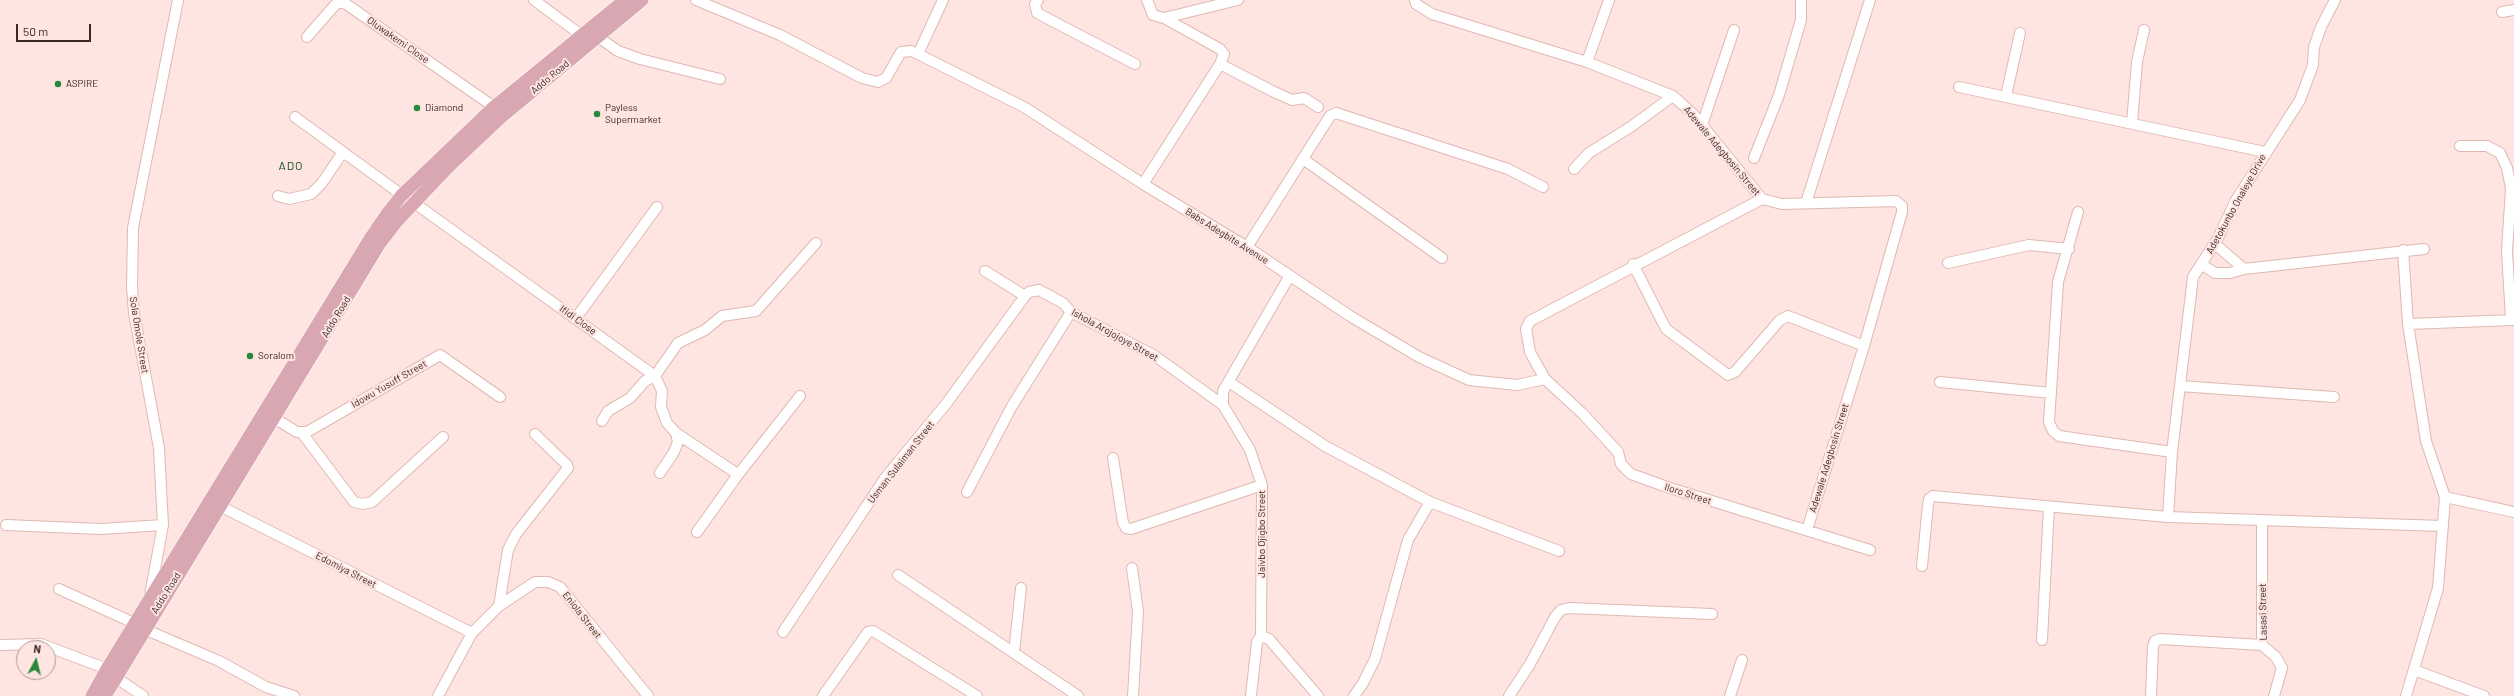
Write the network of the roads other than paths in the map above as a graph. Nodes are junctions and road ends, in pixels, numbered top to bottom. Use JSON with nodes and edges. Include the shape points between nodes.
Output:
{"nodes":[{"id":1,"x":178,"y":0,"type":"edge"},
{"id":2,"x":534,"y":0,"type":"edge"},
{"id":3,"x":625,"y":0,"type":"edge"},
{"id":4,"x":642,"y":0,"type":"edge"},
{"id":5,"x":696,"y":0,"type":"edge"},
{"id":6,"x":942,"y":0,"type":"edge"},
{"id":7,"x":1038,"y":0,"type":"edge"},
{"id":8,"x":1147,"y":0,"type":"edge"},
{"id":9,"x":1238,"y":0,"type":"edge"},
{"id":10,"x":1415,"y":0,"type":"edge"},
{"id":11,"x":1609,"y":0,"type":"edge"},
{"id":12,"x":1801,"y":0,"type":"edge"},
{"id":13,"x":1870,"y":0,"type":"edge"},
{"id":14,"x":2335,"y":0,"type":"edge"},
{"id":15,"x":2514,"y":10,"type":"edge"},
{"id":16,"x":2502,"y":12,"type":"dead end"},
{"id":17,"x":1164,"y":18,"type":"junction"},
{"id":18,"x":1734,"y":30,"type":"dead end"},
{"id":19,"x":2144,"y":30,"type":"dead end"},
{"id":20,"x":2020,"y":33,"type":"dead end"},
{"id":21,"x":581,"y":35,"type":"junction"},
{"id":22,"x":308,"y":37,"type":"dead end"},
{"id":23,"x":598,"y":37,"type":"junction"},
{"id":24,"x":918,"y":54,"type":"junction"},
{"id":25,"x":1587,"y":62,"type":"junction"},
{"id":26,"x":1135,"y":64,"type":"dead end"},
{"id":27,"x":1220,"y":64,"type":"junction"},
{"id":28,"x":720,"y":79,"type":"dead end"},
{"id":29,"x":1959,"y":87,"type":"dead end"},
{"id":30,"x":1673,"y":96,"type":"junction"},
{"id":31,"x":2006,"y":96,"type":"junction"},
{"id":32,"x":494,"y":107,"type":"junction"},
{"id":33,"x":1318,"y":107,"type":"dead end"},
{"id":34,"x":295,"y":117,"type":"dead end"},
{"id":35,"x":2132,"y":123,"type":"junction"},
{"id":36,"x":1702,"y":125,"type":"junction"},
{"id":37,"x":2460,"y":146,"type":"dead end"},
{"id":38,"x":343,"y":152,"type":"junction"},
{"id":39,"x":2265,"y":152,"type":"junction"},
{"id":40,"x":1754,"y":158,"type":"dead end"},
{"id":41,"x":1303,"y":159,"type":"junction"},
{"id":42,"x":1574,"y":169,"type":"dead end"},
{"id":43,"x":1143,"y":184,"type":"junction"},
{"id":44,"x":1543,"y":187,"type":"dead end"},
{"id":45,"x":278,"y":196,"type":"dead end"},
{"id":46,"x":408,"y":198,"type":"junction"},
{"id":47,"x":1762,"y":199,"type":"junction"},
{"id":48,"x":1806,"y":203,"type":"junction"},
{"id":49,"x":657,"y":207,"type":"dead end"},
{"id":50,"x":2078,"y":212,"type":"dead end"},
{"id":51,"x":816,"y":243,"type":"dead end"},
{"id":52,"x":2215,"y":244,"type":"junction"},
{"id":53,"x":1247,"y":247,"type":"junction"},
{"id":54,"x":2069,"y":249,"type":"junction"},
{"id":55,"x":2424,"y":249,"type":"dead end"},
{"id":56,"x":2403,"y":250,"type":"junction"},
{"id":57,"x":1442,"y":258,"type":"dead end"},
{"id":58,"x":1948,"y":263,"type":"dead end"},
{"id":59,"x":1633,"y":264,"type":"junction"},
{"id":60,"x":2201,"y":264,"type":"junction"},
{"id":61,"x":2244,"y":269,"type":"junction"},
{"id":62,"x":985,"y":271,"type":"dead end"},
{"id":63,"x":1289,"y":277,"type":"junction"},
{"id":64,"x":1025,"y":296,"type":"junction"},
{"id":65,"x":1071,"y":312,"type":"junction"},
{"id":66,"x":576,"y":318,"type":"junction"},
{"id":67,"x":2513,"y":320,"type":"edge"},
{"id":68,"x":2408,"y":324,"type":"junction"},
{"id":69,"x":1864,"y":346,"type":"junction"},
{"id":70,"x":655,"y":376,"type":"junction"},
{"id":71,"x":1545,"y":379,"type":"junction"},
{"id":72,"x":1229,"y":382,"type":"junction"},
{"id":73,"x":1940,"y":382,"type":"dead end"},
{"id":74,"x":2180,"y":386,"type":"junction"},
{"id":75,"x":2051,"y":393,"type":"junction"},
{"id":76,"x":800,"y":396,"type":"dead end"},
{"id":77,"x":500,"y":397,"type":"dead end"},
{"id":78,"x":2334,"y":397,"type":"dead end"},
{"id":79,"x":1223,"y":405,"type":"junction"},
{"id":80,"x":274,"y":418,"type":"junction"},
{"id":81,"x":602,"y":421,"type":"dead end"},
{"id":82,"x":302,"y":433,"type":"junction"},
{"id":83,"x":676,"y":433,"type":"junction"},
{"id":84,"x":535,"y":434,"type":"dead end"},
{"id":85,"x":443,"y":437,"type":"dead end"},
{"id":86,"x":2172,"y":452,"type":"junction"},
{"id":87,"x":1113,"y":458,"type":"dead end"},
{"id":88,"x":660,"y":472,"type":"dead end"},
{"id":89,"x":737,"y":476,"type":"junction"},
{"id":90,"x":1262,"y":485,"type":"junction"},
{"id":91,"x":967,"y":492,"type":"dead end"},
{"id":92,"x":2445,"y":497,"type":"junction"},
{"id":93,"x":1430,"y":502,"type":"junction"},
{"id":94,"x":220,"y":506,"type":"junction"},
{"id":95,"x":2049,"y":507,"type":"junction"},
{"id":96,"x":2514,"y":512,"type":"edge"},
{"id":97,"x":2168,"y":517,"type":"junction"},
{"id":98,"x":2262,"y":521,"type":"junction"},
{"id":99,"x":6,"y":525,"type":"dead end"},
{"id":100,"x":163,"y":525,"type":"junction"},
{"id":101,"x":2443,"y":526,"type":"junction"},
{"id":102,"x":1807,"y":530,"type":"junction"},
{"id":103,"x":697,"y":532,"type":"dead end"},
{"id":104,"x":1870,"y":550,"type":"dead end"},
{"id":105,"x":1558,"y":551,"type":"dead end"},
{"id":106,"x":1922,"y":566,"type":"dead end"},
{"id":107,"x":1132,"y":568,"type":"dead end"},
{"id":108,"x":898,"y":574,"type":"dead end"},
{"id":109,"x":58,"y":588,"type":"dead end"},
{"id":110,"x":1021,"y":588,"type":"dead end"},
{"id":111,"x":149,"y":599,"type":"junction"},
{"id":112,"x":500,"y":606,"type":"junction"},
{"id":113,"x":1712,"y":614,"type":"dead end"},
{"id":114,"x":139,"y":626,"type":"junction"},
{"id":115,"x":783,"y":632,"type":"dead end"},
{"id":116,"x":472,"y":634,"type":"junction"},
{"id":117,"x":1261,"y":636,"type":"junction"},
{"id":118,"x":2042,"y":640,"type":"dead end"},
{"id":119,"x":0,"y":645,"type":"edge"},
{"id":120,"x":2262,"y":645,"type":"junction"},
{"id":121,"x":1014,"y":652,"type":"junction"},
{"id":122,"x":1742,"y":660,"type":"dead end"},
{"id":123,"x":2414,"y":670,"type":"junction"},
{"id":124,"x":111,"y":673,"type":"junction"},
{"id":125,"x":92,"y":696,"type":"edge"},
{"id":126,"x":105,"y":696,"type":"edge"},
{"id":127,"x":143,"y":696,"type":"edge"},
{"id":128,"x":294,"y":696,"type":"edge"},
{"id":129,"x":438,"y":696,"type":"edge"},
{"id":130,"x":648,"y":696,"type":"edge"},
{"id":131,"x":823,"y":696,"type":"edge"},
{"id":132,"x":976,"y":696,"type":"edge"},
{"id":133,"x":1078,"y":696,"type":"edge"},
{"id":134,"x":1133,"y":696,"type":"edge"},
{"id":135,"x":1251,"y":696,"type":"edge"},
{"id":136,"x":1318,"y":696,"type":"edge"},
{"id":137,"x":1354,"y":696,"type":"edge"},
{"id":138,"x":1509,"y":696,"type":"edge"},
{"id":139,"x":1730,"y":696,"type":"edge"},
{"id":140,"x":2151,"y":696,"type":"edge"},
{"id":141,"x":2274,"y":696,"type":"edge"},
{"id":142,"x":2406,"y":696,"type":"edge"},
{"id":143,"x":2484,"y":696,"type":"edge"}],
"edges":[{"from":1,"to":100,"type":"street","name":"Sola Omole Street","via":[[134,228],[132,265],[134,313],[159,448]]},
{"from":2,"to":21,"type":"street"},
{"from":3,"to":21,"type":"main road","name":"Addo Road"},
{"from":4,"to":23,"type":"main road","name":"Addo Road"},
{"from":5,"to":24,"type":"street","via":[[780,35],[870,81],[878,82],[886,78],[901,52],[911,51]]},
{"from":6,"to":24,"type":"street"},
{"from":7,"to":26,"type":"street","via":[[1035,4],[1037,13]]},
{"from":8,"to":17,"type":"street","via":[[1153,15]]},
{"from":9,"to":17,"type":"street"},
{"from":10,"to":25,"type":"street","name":"Adewale Adegbosin Street","via":[[1416,4],[1432,14]]},
{"from":11,"to":25,"type":"street"},
{"from":12,"to":40,"type":"street","via":[[1801,20],[1779,95]]},
{"from":13,"to":48,"type":"street"},
{"from":14,"to":39,"type":"street","name":"Adetokunbo Onaleye Drive","via":[[2316,40],[2313,65],[2300,100]]},
{"from":15,"to":16,"type":"street"},
{"from":17,"to":27,"type":"street","via":[[1220,50],[1224,54]]},
{"from":18,"to":36,"type":"street"},
{"from":19,"to":35,"type":"street","via":[[2137,62]]},
{"from":20,"to":31,"type":"street"},
{"from":21,"to":32,"type":"main road","name":"Addo Road"},
{"from":22,"to":32,"type":"street","name":"Oluwakemi Close","via":[[335,5],[340,2],[346,4]]},
{"from":23,"to":28,"type":"street","via":[[618,51],[640,59]]},
{"from":23,"to":46,"type":"main road","name":"Addo Road"},
{"from":24,"to":43,"type":"street","name":"Babs Adegbite Avenue","via":[[1024,107]]},
{"from":25,"to":30,"type":"street","name":"Adewale Adegbosin Street"},
{"from":27,"to":33,"type":"street","via":[[1292,100],[1304,98]]},
{"from":27,"to":43,"type":"street"},
{"from":29,"to":31,"type":"street"},
{"from":30,"to":36,"type":"street","name":"Adewale Adegbosin Street"},
{"from":30,"to":42,"type":"street","via":[[1589,153]]},
{"from":31,"to":35,"type":"street"},
{"from":32,"to":46,"type":"main road","name":"Addo Road"},
{"from":34,"to":38,"type":"street","name":"Ifidi Close"},
{"from":35,"to":39,"type":"street"},
{"from":36,"to":47,"type":"street","name":"Adewale Adegbosin Street"},
{"from":37,"to":67,"type":"street","via":[[2487,146],[2500,153],[2507,168],[2511,188],[2507,251]]},
{"from":38,"to":45,"type":"street","via":[[322,183],[311,194],[289,199]]},
{"from":38,"to":46,"type":"street","name":"Ifidi Close"},
{"from":39,"to":52,"type":"street","name":"Adetokunbo Onaleye Drive","via":[[2236,200]]},
{"from":41,"to":44,"type":"street","via":[[1330,116],[1336,113],[1508,169]]},
{"from":41,"to":53,"type":"street"},
{"from":41,"to":57,"type":"street"},
{"from":43,"to":53,"type":"street","name":"Babs Adegbite Avenue"},
{"from":46,"to":66,"type":"street","name":"Ifidi Close"},
{"from":46,"to":80,"type":"main road","name":"Addo Road"},
{"from":46,"to":111,"type":"main road","name":"Addo Road","via":[[370,239]]},
{"from":47,"to":48,"type":"street","name":"Adewale Adegbosin Street","via":[[1782,204]]},
{"from":47,"to":59,"type":"street","name":"Iloro Street"},
{"from":48,"to":69,"type":"street","name":"Adewale Adegbosin Street","via":[[1896,201],[1902,206]]},
{"from":49,"to":66,"type":"street"},
{"from":50,"to":54,"type":"street"},
{"from":51,"to":70,"type":"street","via":[[756,311],[722,316],[693,338],[678,343]]},
{"from":52,"to":60,"type":"street","name":"Adetokunbo Onaleye Drive"},
{"from":52,"to":61,"type":"street"},
{"from":53,"to":63,"type":"street","name":"Babs Adegbite Avenue"},
{"from":54,"to":58,"type":"street","via":[[2029,245]]},
{"from":54,"to":75,"type":"street","via":[[2058,282]]},
{"from":55,"to":56,"type":"street"},
{"from":56,"to":61,"type":"street"},
{"from":56,"to":68,"type":"street"},
{"from":59,"to":69,"type":"street","via":[[1666,329],[1728,375],[1735,372],[1780,320],[1788,316]]},
{"from":59,"to":71,"type":"street","name":"Iloro Street","via":[[1530,321],[1526,329],[1530,352]]},
{"from":60,"to":61,"type":"street","via":[[2215,273],[2230,273]]},
{"from":60,"to":74,"type":"street","name":"Adetokunbo Onaleye Drive","via":[[2193,277],[2190,291]]},
{"from":62,"to":64,"type":"street"},
{"from":63,"to":71,"type":"street","name":"Babs Adegbite Avenue","via":[[1419,357],[1469,380],[1517,385]]},
{"from":63,"to":72,"type":"street"},
{"from":64,"to":65,"type":"street","name":"Ishola Arojojoye Street","via":[[1029,292],[1039,290],[1063,303]]},
{"from":64,"to":115,"type":"street","name":"Usman Sulaiman Street","via":[[946,404],[885,478]]},
{"from":65,"to":79,"type":"street","name":"Ishola Arojojoye Street","via":[[1155,356]]},
{"from":65,"to":91,"type":"street","via":[[1012,406]]},
{"from":66,"to":70,"type":"street","name":"Ifidi Close"},
{"from":67,"to":68,"type":"street"},
{"from":68,"to":92,"type":"street","via":[[2426,441]]},
{"from":69,"to":102,"type":"street","name":"Adewale Adegbosin Street"},
{"from":70,"to":81,"type":"street","via":[[645,382],[630,398],[608,411]]},
{"from":70,"to":83,"type":"street","via":[[662,391],[661,407]]},
{"from":71,"to":102,"type":"street","name":"Iloro Street","via":[[1583,414],[1618,452],[1621,464],[1631,474]]},
{"from":72,"to":79,"type":"street","via":[[1223,391]]},
{"from":72,"to":93,"type":"street","via":[[1325,446]]},
{"from":73,"to":75,"type":"street"},
{"from":74,"to":78,"type":"street"},
{"from":74,"to":86,"type":"street","name":"Adetokunbo Onaleye Drive"},
{"from":75,"to":86,"type":"street","via":[[2049,422],[2059,436]]},
{"from":76,"to":89,"type":"street"},
{"from":77,"to":82,"type":"street","name":"Idowu Yusuff Street","via":[[440,356]]},
{"from":79,"to":90,"type":"street","name":"Jaivbo Ojigbo Street","via":[[1250,450]]},
{"from":80,"to":82,"type":"street"},
{"from":80,"to":94,"type":"main road","name":"Addo Road"},
{"from":82,"to":85,"type":"street","via":[[354,502],[363,504],[372,502]]},
{"from":83,"to":88,"type":"street","via":[[678,442],[674,452]]},
{"from":83,"to":89,"type":"street"},
{"from":84,"to":112,"type":"street","via":[[567,464],[568,468],[516,534],[508,550]]},
{"from":86,"to":97,"type":"street","name":"Adetokunbo Onaleye Drive"},
{"from":87,"to":90,"type":"street","via":[[1123,523],[1126,528],[1131,529]]},
{"from":89,"to":103,"type":"street"},
{"from":90,"to":117,"type":"street","name":"Jaivbo Ojigbo Street"},
{"from":92,"to":96,"type":"street"},
{"from":92,"to":101,"type":"street"},
{"from":93,"to":105,"type":"street"},
{"from":93,"to":137,"type":"street","via":[[1408,540],[1375,659]]},
{"from":94,"to":114,"type":"main road","name":"Addo Road"},
{"from":94,"to":116,"type":"street","name":"Edomiya Street"},
{"from":95,"to":97,"type":"street"},
{"from":95,"to":106,"type":"street","via":[[1934,496],[1929,499]]},
{"from":95,"to":118,"type":"street"},
{"from":97,"to":98,"type":"street"},
{"from":98,"to":101,"type":"street"},
{"from":98,"to":120,"type":"street","name":"Lasasi Street"},
{"from":99,"to":100,"type":"street","via":[[101,529]]},
{"from":100,"to":111,"type":"street","name":"Sola Omole Street"},
{"from":101,"to":123,"type":"street","via":[[2438,588]]},
{"from":102,"to":104,"type":"street","name":"Iloro Street"},
{"from":107,"to":134,"type":"street","via":[[1138,612]]},
{"from":108,"to":121,"type":"street"},
{"from":109,"to":114,"type":"street"},
{"from":110,"to":121,"type":"street"},
{"from":111,"to":114,"type":"main road","name":"Addo Road"},
{"from":112,"to":116,"type":"street"},
{"from":112,"to":130,"type":"street","name":"Eniola Street","via":[[535,582],[548,582],[560,587]]},
{"from":113,"to":138,"type":"street","via":[[1569,608],[1561,610]]},
{"from":114,"to":124,"type":"main road","name":"Addo Road"},
{"from":114,"to":128,"type":"street","via":[[219,661],[266,687]]},
{"from":116,"to":129,"type":"street"},
{"from":117,"to":135,"type":"street","name":"Jaivbo Ojigbo Street","via":[[1257,642]]},
{"from":117,"to":136,"type":"street","via":[[1269,639]]},
{"from":119,"to":124,"type":"street","via":[[41,644]]},
{"from":120,"to":140,"type":"street","via":[[2155,641]]},
{"from":120,"to":141,"type":"street","name":"Lasasi Street","via":[[2276,657],[2282,668]]},
{"from":121,"to":133,"type":"street"},
{"from":122,"to":139,"type":"street"},
{"from":123,"to":142,"type":"street"},
{"from":123,"to":143,"type":"street"},
{"from":124,"to":125,"type":"main road","name":"Addo Road"},
{"from":124,"to":126,"type":"main road","name":"Addo Road"},
{"from":124,"to":127,"type":"street"},
{"from":131,"to":132,"type":"street","via":[[868,632],[873,631]]}]}
